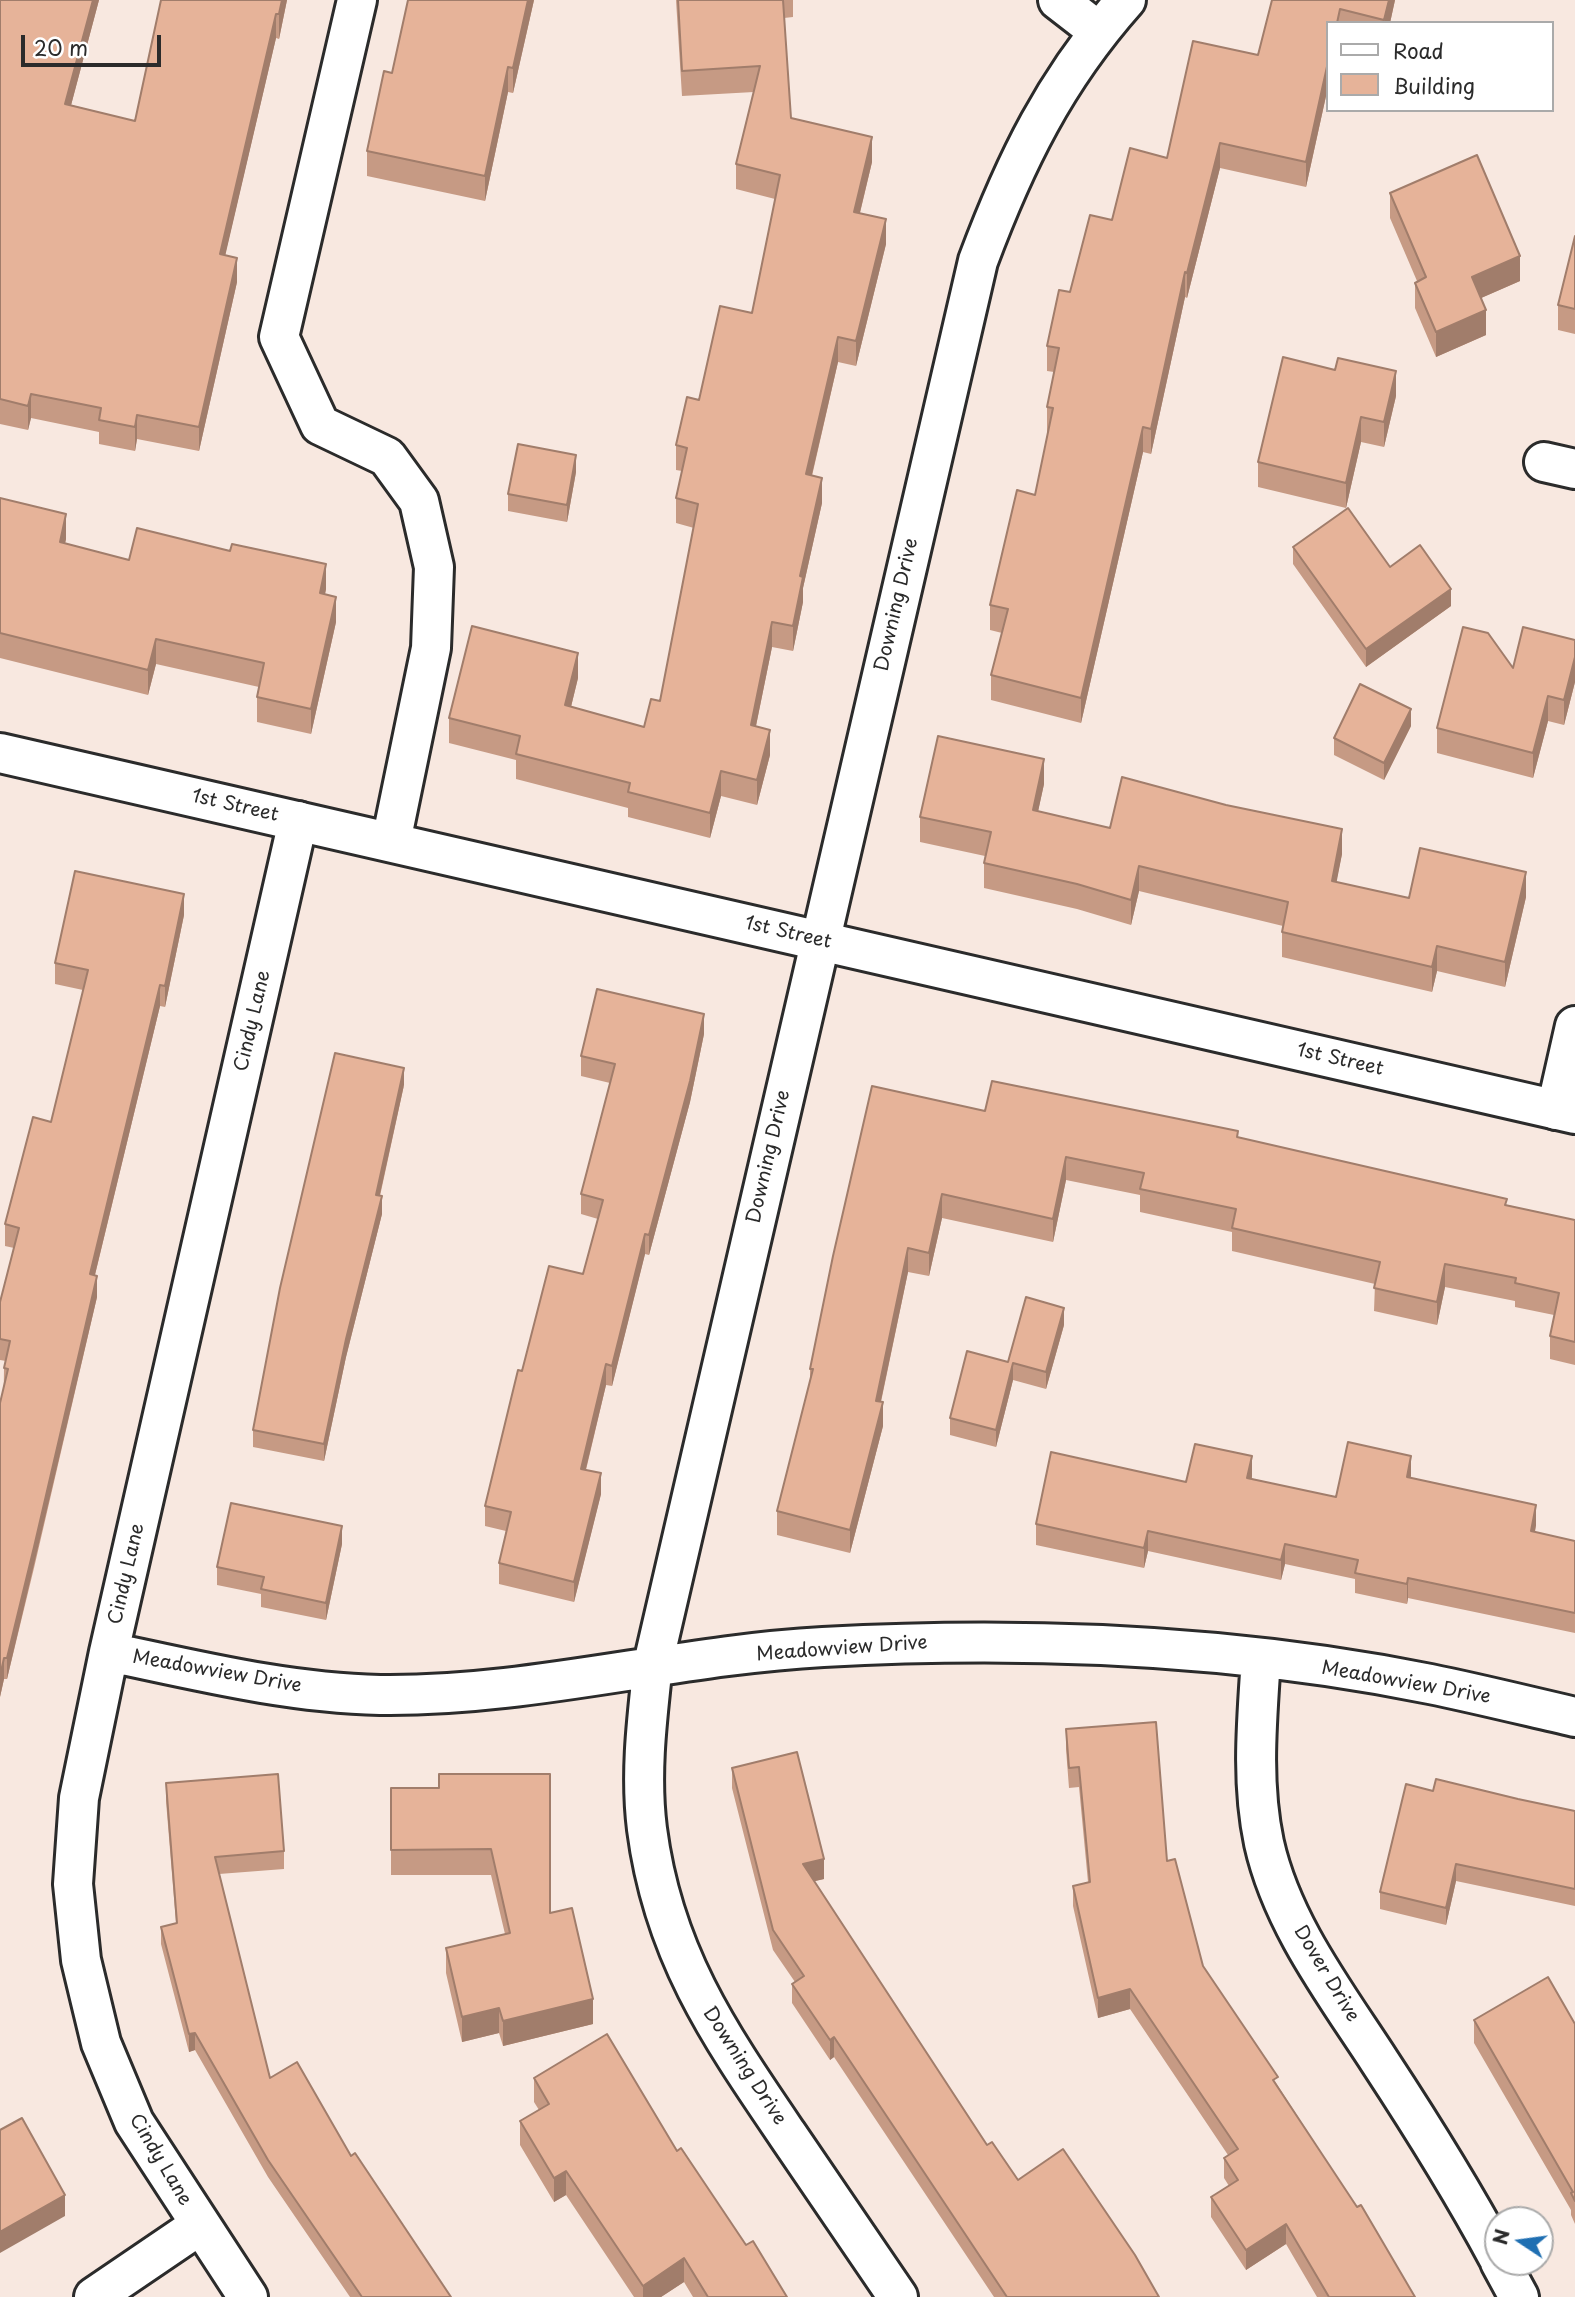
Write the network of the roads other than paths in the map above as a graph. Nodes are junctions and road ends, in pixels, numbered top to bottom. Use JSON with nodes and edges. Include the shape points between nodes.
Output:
{"nodes":[{"id":1,"x":357,"y":0,"type":"edge"},
{"id":2,"x":1058,"y":0,"type":"edge"},
{"id":3,"x":1126,"y":0,"type":"edge"},
{"id":4,"x":1098,"y":32,"type":"junction"},
{"id":5,"x":0,"y":753,"type":"edge"},
{"id":6,"x":298,"y":821,"type":"junction"},
{"id":7,"x":391,"y":842,"type":"junction"},
{"id":8,"x":819,"y":940,"type":"junction"},
{"id":9,"x":1575,"y":1026,"type":"edge"},
{"id":10,"x":1565,"y":1112,"type":"edge"},
{"id":11,"x":109,"y":1652,"type":"junction"},
{"id":12,"x":1261,"y":1658,"type":"junction"},
{"id":13,"x":653,"y":1664,"type":"junction"},
{"id":14,"x":1575,"y":1717,"type":"edge"},
{"id":15,"x":200,"y":2225,"type":"junction"},
{"id":16,"x":1484,"y":2231,"type":"edge"},
{"id":17,"x":1508,"y":2276,"type":"edge"},
{"id":18,"x":94,"y":2297,"type":"edge"},
{"id":19,"x":248,"y":2297,"type":"edge"},
{"id":20,"x":898,"y":2297,"type":"edge"},
{"id":21,"x":1519,"y":2297,"type":"edge"}],
"edges":[{"from":1,"to":7,"type":"street","via":[[279,337],[320,425],[387,457],[419,501],[434,567],[430,648]]},
{"from":2,"to":4,"type":"street"},
{"from":3,"to":4,"type":"street","name":"Downing Drive"},
{"from":4,"to":8,"type":"street","name":"Downing Drive","via":[[1050,102],[1009,179],[978,261]]},
{"from":5,"to":6,"type":"street","name":"1st Street"},
{"from":6,"to":7,"type":"street","name":"1st Street"},
{"from":6,"to":11,"type":"street","name":"Cindy Lane"},
{"from":7,"to":8,"type":"street","name":"1st Street"},
{"from":8,"to":10,"type":"street","name":"1st Street"},
{"from":8,"to":13,"type":"street","name":"Downing Drive"},
{"from":9,"to":10,"type":"street"},
{"from":11,"to":13,"type":"street","name":"Meadowview Drive","via":[[275,1687],[380,1695],[524,1684]]},
{"from":11,"to":15,"type":"street","name":"Cindy Lane","via":[[79,1798],[74,1884],[80,1960],[101,2043],[134,2122]]},
{"from":12,"to":13,"type":"street","name":"Meadowview Drive","via":[[1145,1647],[982,1641],[820,1647]]},
{"from":12,"to":14,"type":"street","name":"Meadowview Drive","via":[[1428,1684]]},
{"from":12,"to":16,"type":"street","name":"Dover Drive","via":[[1254,1763],[1264,1843],[1281,1894],[1310,1955],[1452,2172]]},
{"from":13,"to":20,"type":"street","name":"Downing Drive","via":[[643,1748],[647,1829],[664,1909],[685,1968],[718,2032]]},
{"from":15,"to":18,"type":"street"},
{"from":15,"to":19,"type":"street","name":"Cindy Lane"},
{"from":17,"to":21,"type":"street"}]}
